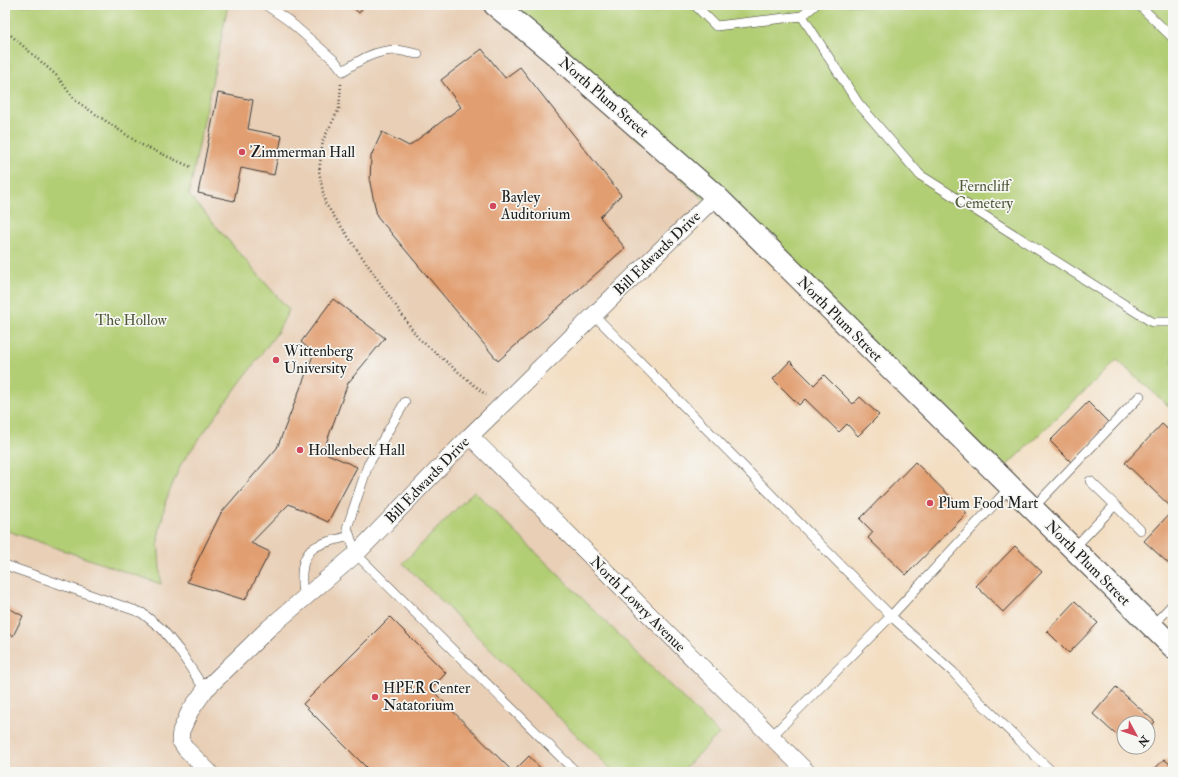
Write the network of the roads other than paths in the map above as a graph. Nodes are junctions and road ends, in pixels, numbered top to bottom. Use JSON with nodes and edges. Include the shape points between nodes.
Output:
{"nodes":[{"id":1,"x":266,"y":5,"type":"edge"},
{"id":2,"x":494,"y":5,"type":"edge"},
{"id":3,"x":695,"y":5,"type":"edge"},
{"id":4,"x":815,"y":5,"type":"edge"},
{"id":5,"x":1139,"y":5,"type":"edge"},
{"id":6,"x":802,"y":16,"type":"junction"},
{"id":7,"x":1173,"y":38,"type":"edge"},
{"id":8,"x":418,"y":54,"type":"dead end"},
{"id":9,"x":716,"y":196,"type":"junction"},
{"id":10,"x":594,"y":314,"type":"junction"},
{"id":11,"x":1173,"y":322,"type":"edge"},
{"id":12,"x":1140,"y":396,"type":"dead end"},
{"id":13,"x":405,"y":402,"type":"dead end"},
{"id":14,"x":470,"y":436,"type":"junction"},
{"id":15,"x":1090,"y":482,"type":"dead end"},
{"id":16,"x":1011,"y":486,"type":"junction"},
{"id":17,"x":1115,"y":505,"type":"junction"},
{"id":18,"x":1033,"y":508,"type":"junction"},
{"id":19,"x":1140,"y":530,"type":"dead end"},
{"id":20,"x":350,"y":536,"type":"junction"},
{"id":21,"x":1074,"y":548,"type":"junction"},
{"id":22,"x":356,"y":554,"type":"junction"},
{"id":23,"x":5,"y":565,"type":"edge"},
{"id":24,"x":305,"y":598,"type":"junction"},
{"id":25,"x":1173,"y":604,"type":"edge"},
{"id":26,"x":891,"y":616,"type":"junction"},
{"id":27,"x":1152,"y":626,"type":"junction"},
{"id":28,"x":1173,"y":647,"type":"edge"},
{"id":29,"x":205,"y":690,"type":"junction"},
{"id":30,"x":771,"y":737,"type":"junction"},
{"id":31,"x":209,"y":772,"type":"edge"},
{"id":32,"x":576,"y":772,"type":"edge"},
{"id":33,"x":807,"y":772,"type":"edge"},
{"id":34,"x":1052,"y":772,"type":"edge"}],
"edges":[{"from":1,"to":8,"type":"lane","via":[[335,61],[343,71],[361,59],[377,53],[396,50]]},
{"from":2,"to":9,"type":"main road","name":"North Plum Street","via":[[551,51]]},
{"from":3,"to":6,"type":"lane","via":[[716,26]]},
{"from":4,"to":6,"type":"lane"},
{"from":5,"to":7,"type":"lane"},
{"from":6,"to":11,"type":"lane","via":[[858,103],[920,175],[1152,322]]},
{"from":9,"to":10,"type":"street","name":"Bill Edwards Drive"},
{"from":9,"to":16,"type":"main road","name":"North Plum Street"},
{"from":10,"to":14,"type":"street","name":"Bill Edwards Drive"},
{"from":10,"to":26,"type":"lane"},
{"from":12,"to":18,"type":"lane"},
{"from":13,"to":20,"type":"lane","via":[[368,465],[347,528]]},
{"from":14,"to":22,"type":"street","name":"Bill Edwards Drive"},
{"from":14,"to":30,"type":"street","name":"North Lowry Avenue"},
{"from":15,"to":17,"type":"lane"},
{"from":16,"to":18,"type":"main road","name":"North Plum Street"},
{"from":16,"to":26,"type":"lane"},
{"from":17,"to":19,"type":"lane"},
{"from":17,"to":21,"type":"lane"},
{"from":18,"to":21,"type":"main road","name":"North Plum Street"},
{"from":20,"to":22,"type":"lane"},
{"from":20,"to":24,"type":"lane","via":[[319,545],[307,554],[302,565],[301,590]]},
{"from":21,"to":27,"type":"main road","name":"North Plum Street"},
{"from":22,"to":24,"type":"street","name":"Bill Edwards Drive"},
{"from":22,"to":32,"type":"lane"},
{"from":23,"to":29,"type":"lane","via":[[142,613],[162,629]]},
{"from":24,"to":29,"type":"street","name":"Bill Edwards Drive","via":[[269,628]]},
{"from":25,"to":27,"type":"lane"},
{"from":26,"to":30,"type":"lane"},
{"from":26,"to":34,"type":"lane","via":[[953,672]]},
{"from":27,"to":28,"type":"main road","name":"North Plum Street"},
{"from":29,"to":31,"type":"street","name":"Bill Edwards Drive","via":[[190,711],[180,740]]},
{"from":30,"to":33,"type":"street","name":"North Lowry Avenue"}]}
